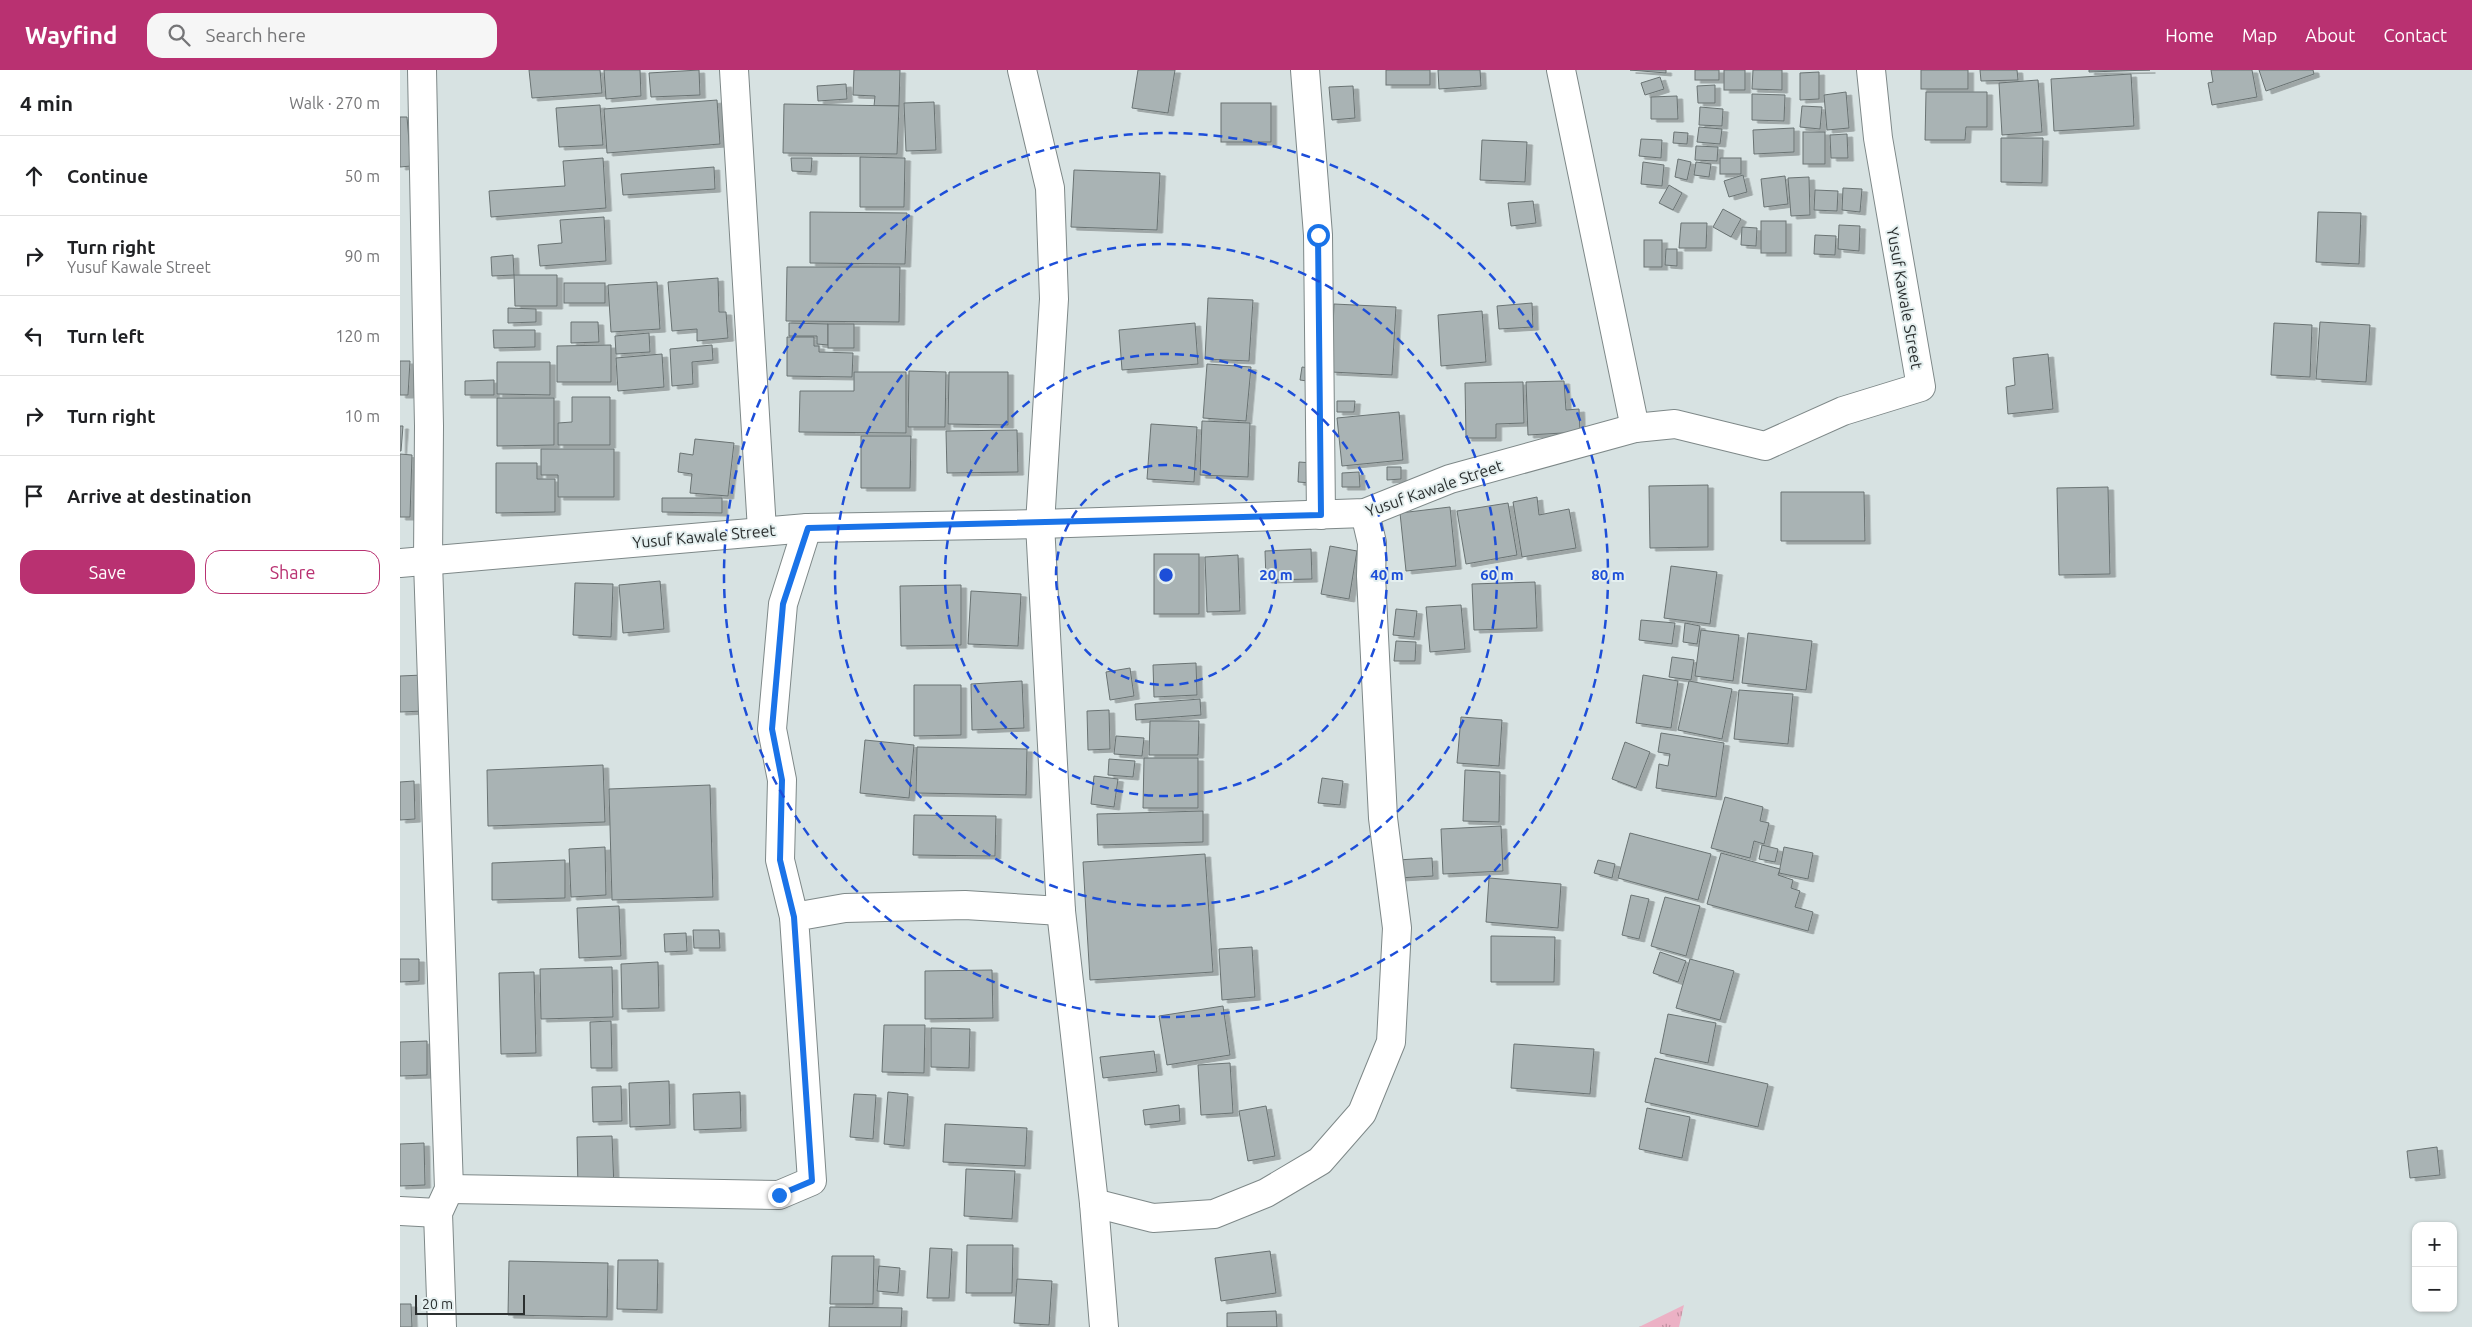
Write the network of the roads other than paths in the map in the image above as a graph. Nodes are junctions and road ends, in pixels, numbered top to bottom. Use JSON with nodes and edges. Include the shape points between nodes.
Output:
{"nodes":[{"id":1,"x":422,"y":70,"type":"edge"},
{"id":2,"x":734,"y":70,"type":"edge"},
{"id":3,"x":1022,"y":70,"type":"edge"},
{"id":4,"x":1305,"y":70,"type":"edge"},
{"id":5,"x":1560,"y":70,"type":"edge"},
{"id":6,"x":1871,"y":70,"type":"edge"},
{"id":7,"x":1635,"y":428,"type":"junction"},
{"id":8,"x":1365,"y":513,"type":"junction"},
{"id":9,"x":1321,"y":515,"type":"junction"},
{"id":10,"x":1040,"y":524,"type":"junction"},
{"id":11,"x":808,"y":528,"type":"junction"},
{"id":12,"x":762,"y":530,"type":"junction"},
{"id":13,"x":428,"y":562,"type":"junction"},
{"id":14,"x":400,"y":563,"type":"edge"},
{"id":15,"x":1061,"y":911,"type":"junction"},
{"id":16,"x":794,"y":917,"type":"junction"},
{"id":17,"x":450,"y":1189,"type":"junction"},
{"id":18,"x":1094,"y":1203,"type":"junction"},
{"id":19,"x":400,"y":1211,"type":"edge"},
{"id":20,"x":438,"y":1214,"type":"junction"},
{"id":21,"x":442,"y":1327,"type":"edge"},
{"id":22,"x":1104,"y":1327,"type":"edge"}],
"edges":[{"from":1,"to":13,"type":"street","via":[[429,426]]},
{"from":2,"to":12,"type":"street"},
{"from":3,"to":10,"type":"street","via":[[1050,188],[1054,299]]},
{"from":4,"to":9,"type":"street","via":[[1318,235]]},
{"from":5,"to":7,"type":"street"},
{"from":6,"to":7,"type":"street","name":"Yusuf Kawale Street","via":[[1878,138],[1921,387],[1843,411],[1765,446],[1675,424]]},
{"from":7,"to":8,"type":"street","name":"Yusuf Kawale Street","via":[[1450,479]]},
{"from":8,"to":9,"type":"street","name":"Yusuf Kawale Street"},
{"from":8,"to":18,"type":"street","via":[[1372,543],[1383,818],[1397,928],[1391,1042],[1362,1113],[1320,1161],[1266,1193],[1214,1214],[1162,1218]]},
{"from":9,"to":10,"type":"street","name":"Yusuf Kawale Street"},
{"from":10,"to":11,"type":"street","name":"Yusuf Kawale Street"},
{"from":10,"to":15,"type":"street"},
{"from":11,"to":12,"type":"street","name":"Yusuf Kawale Street"},
{"from":11,"to":16,"type":"street","via":[[783,604],[772,729],[782,780],[780,860]]},
{"from":12,"to":13,"type":"street","name":"Yusuf Kawale Street"},
{"from":13,"to":14,"type":"street","name":"Yusuf Kawale Street"},
{"from":13,"to":17,"type":"street"},
{"from":15,"to":16,"type":"street","via":[[956,905],[845,908]]},
{"from":15,"to":18,"type":"street"},
{"from":16,"to":17,"type":"street","via":[[812,1181],[779,1195]]},
{"from":17,"to":20,"type":"street"},
{"from":18,"to":22,"type":"street"},
{"from":19,"to":20,"type":"street"},
{"from":20,"to":21,"type":"street"}]}
